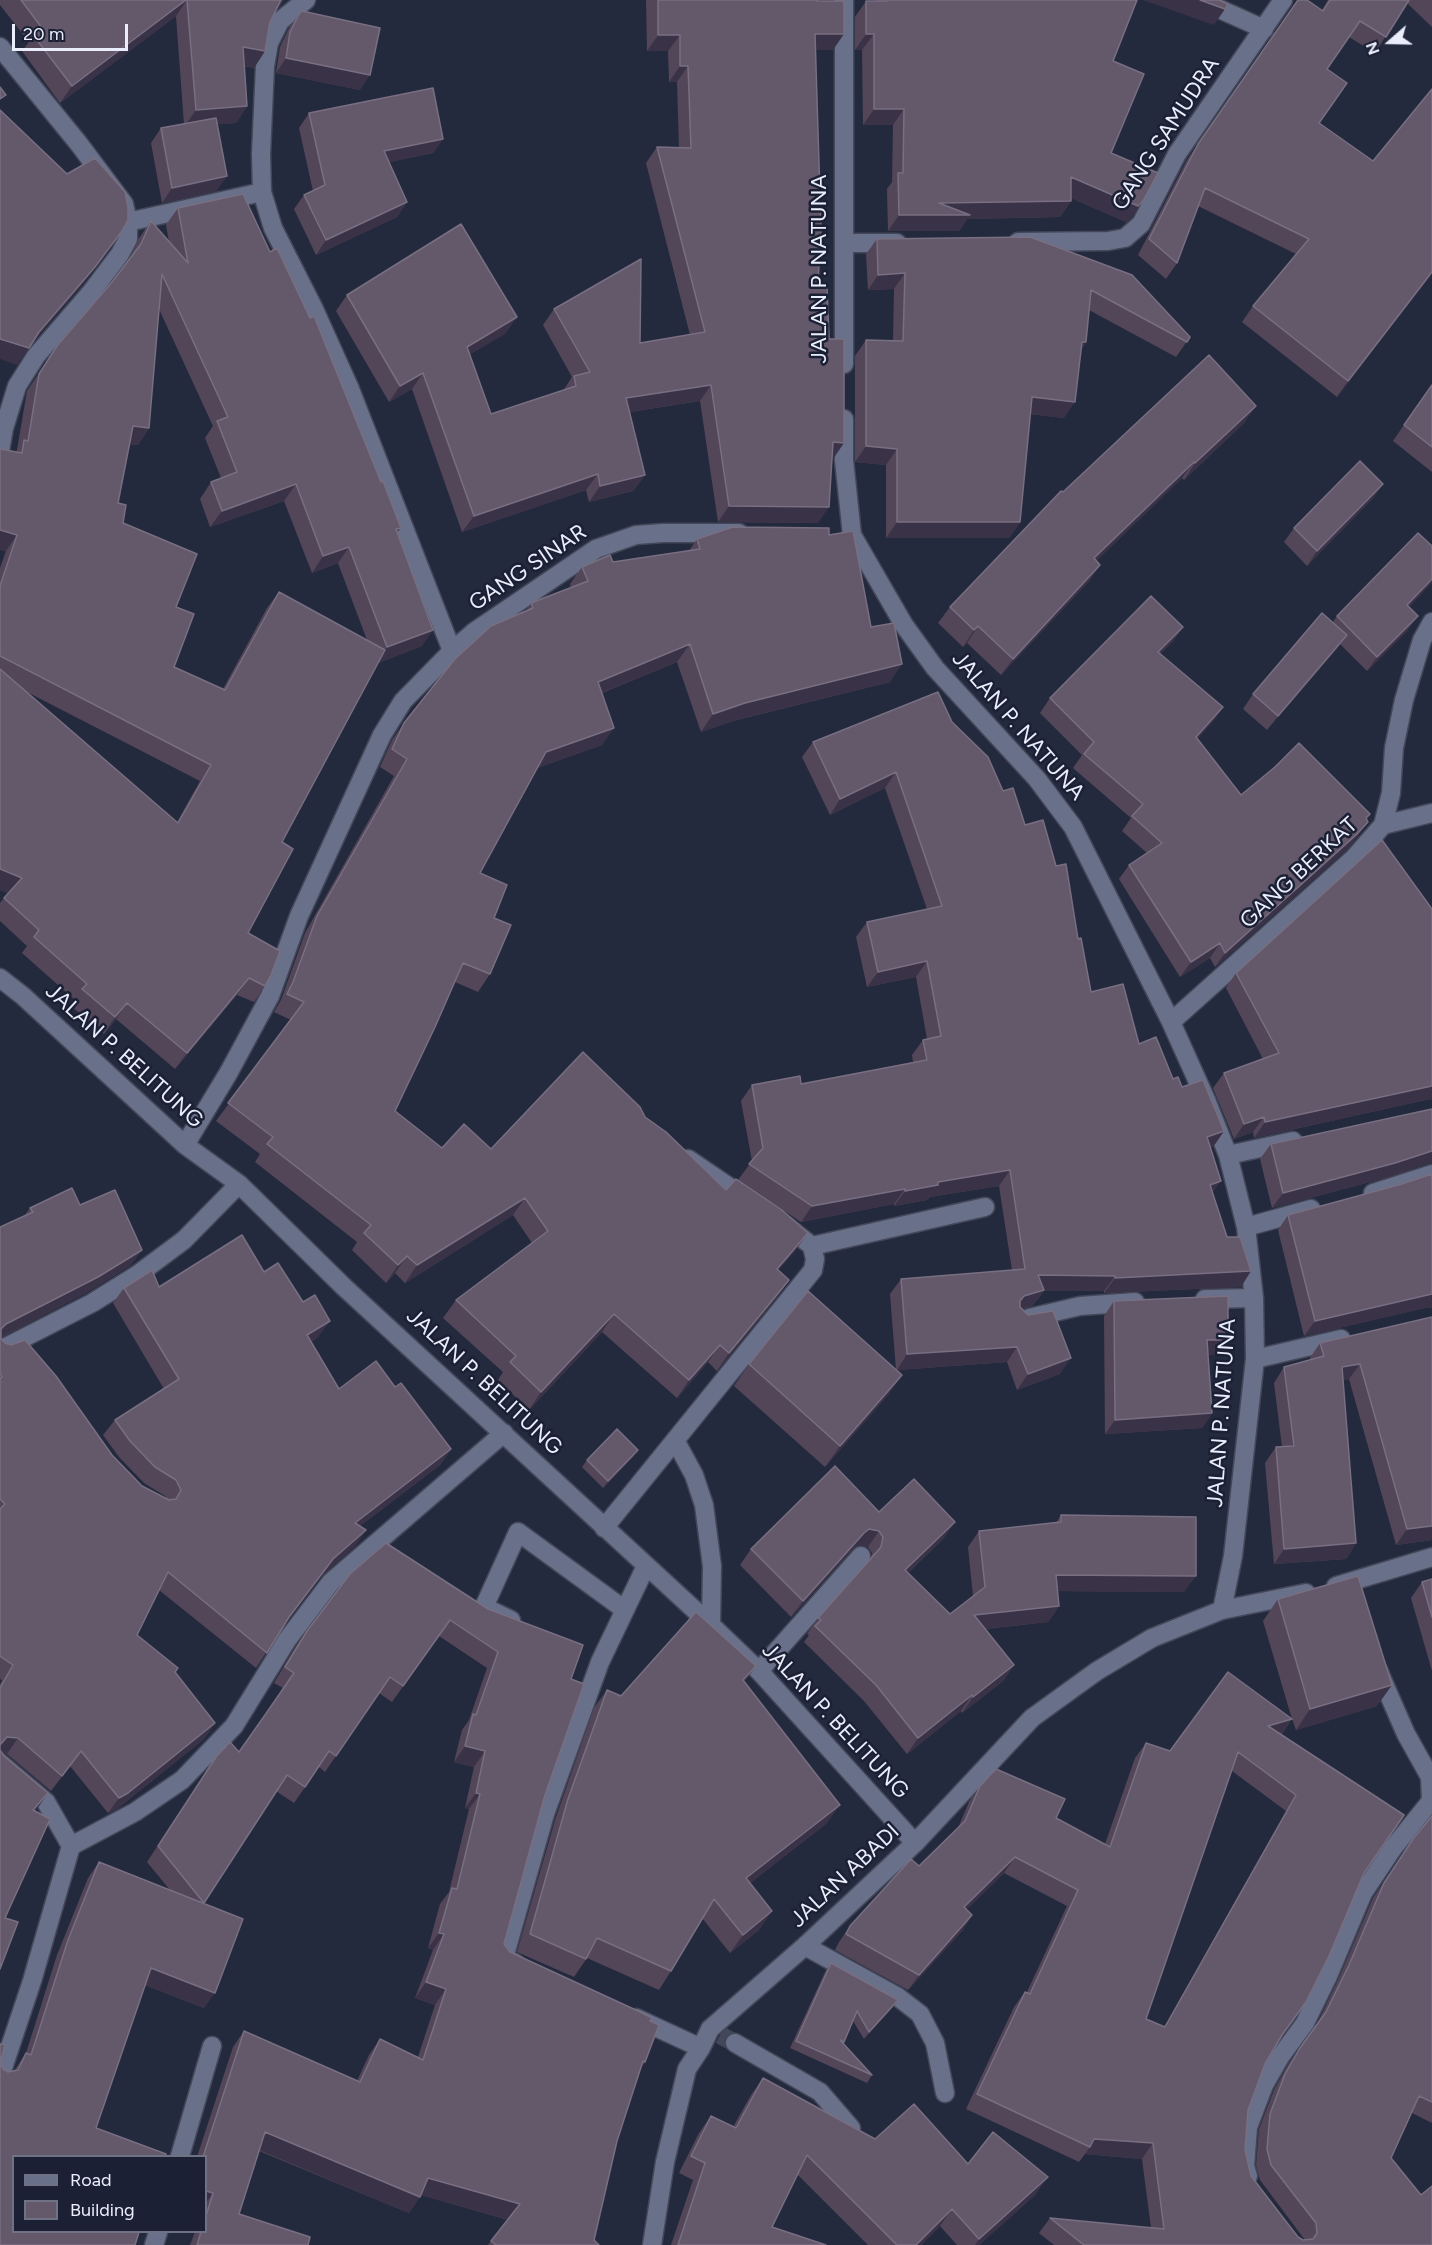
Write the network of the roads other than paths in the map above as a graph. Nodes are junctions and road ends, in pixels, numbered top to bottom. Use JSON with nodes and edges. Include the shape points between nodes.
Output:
{"nodes":[{"id":1,"x":306,"y":0,"type":"edge"},
{"id":2,"x":844,"y":0,"type":"edge"},
{"id":3,"x":1283,"y":0,"type":"edge"},
{"id":4,"x":1206,"y":3,"type":"edge"},
{"id":5,"x":1264,"y":29,"type":"junction"},
{"id":6,"x":0,"y":47,"type":"edge"},
{"id":7,"x":262,"y":192,"type":"junction"},
{"id":8,"x":128,"y":222,"type":"junction"},
{"id":9,"x":1004,"y":242,"type":"edge"},
{"id":10,"x":844,"y":243,"type":"junction"},
{"id":11,"x":912,"y":243,"type":"edge"},
{"id":12,"x":844,"y":380,"type":"edge"},
{"id":13,"x":844,"y":403,"type":"edge"},
{"id":14,"x":0,"y":451,"type":"edge"},
{"id":15,"x":752,"y":534,"type":"edge"},
{"id":16,"x":830,"y":535,"type":"edge"},
{"id":17,"x":852,"y":535,"type":"junction"},
{"id":18,"x":1432,"y":622,"type":"edge"},
{"id":19,"x":452,"y":651,"type":"junction"},
{"id":20,"x":1432,"y":813,"type":"edge"},
{"id":21,"x":1383,"y":825,"type":"junction"},
{"id":22,"x":0,"y":978,"type":"edge"},
{"id":23,"x":1171,"y":1022,"type":"junction"},
{"id":24,"x":1308,"y":1137,"type":"edge"},
{"id":25,"x":185,"y":1145,"type":"junction"},
{"id":26,"x":678,"y":1152,"type":"edge"},
{"id":27,"x":1228,"y":1155,"type":"junction"},
{"id":28,"x":1432,"y":1174,"type":"edge"},
{"id":29,"x":239,"y":1184,"type":"junction"},
{"id":30,"x":1355,"y":1198,"type":"edge"},
{"id":31,"x":1333,"y":1203,"type":"edge"},
{"id":32,"x":985,"y":1207,"type":"dead end"},
{"id":33,"x":1246,"y":1227,"type":"junction"},
{"id":34,"x":812,"y":1246,"type":"junction"},
{"id":35,"x":1254,"y":1298,"type":"junction"},
{"id":36,"x":1185,"y":1299,"type":"edge"},
{"id":37,"x":1150,"y":1301,"type":"edge"},
{"id":38,"x":1020,"y":1320,"type":"edge"},
{"id":39,"x":1357,"y":1336,"type":"edge"},
{"id":40,"x":0,"y":1350,"type":"edge"},
{"id":41,"x":1255,"y":1359,"type":"junction"},
{"id":42,"x":504,"y":1433,"type":"junction"},
{"id":43,"x":675,"y":1440,"type":"junction"},
{"id":44,"x":604,"y":1528,"type":"junction"},
{"id":45,"x":861,"y":1556,"type":"edge"},
{"id":46,"x":1432,"y":1557,"type":"edge"},
{"id":47,"x":643,"y":1571,"type":"junction"},
{"id":48,"x":1350,"y":1582,"type":"junction"},
{"id":49,"x":1355,"y":1601,"type":"edge"},
{"id":50,"x":625,"y":1610,"type":"junction"},
{"id":51,"x":1222,"y":1610,"type":"junction"},
{"id":52,"x":711,"y":1625,"type":"junction"},
{"id":53,"x":526,"y":1627,"type":"edge"},
{"id":54,"x":1372,"y":1656,"type":"edge"},
{"id":55,"x":759,"y":1671,"type":"junction"},
{"id":56,"x":0,"y":1763,"type":"edge"},
{"id":57,"x":915,"y":1843,"type":"junction"},
{"id":58,"x":71,"y":1846,"type":"junction"},
{"id":59,"x":805,"y":1946,"type":"junction"},
{"id":60,"x":534,"y":1972,"type":"edge"},
{"id":61,"x":615,"y":2009,"type":"edge"},
{"id":62,"x":722,"y":2036,"type":"junction"},
{"id":63,"x":212,"y":2046,"type":"dead end"},
{"id":64,"x":701,"y":2048,"type":"junction"},
{"id":65,"x":0,"y":2077,"type":"edge"},
{"id":66,"x":945,"y":2093,"type":"dead end"},
{"id":67,"x":851,"y":2128,"type":"edge"},
{"id":68,"x":181,"y":2155,"type":"edge"},
{"id":69,"x":1257,"y":2194,"type":"edge"},
{"id":70,"x":652,"y":2245,"type":"edge"}],
"edges":[{"from":1,"to":7,"type":"street","via":[[280,21],[269,43],[264,66]]},
{"from":2,"to":10,"type":"street","name":"JALAN P. NATUNA"},
{"from":3,"to":5,"type":"street","name":"GANG SAMUDRA"},
{"from":4,"to":5,"type":"street"},
{"from":5,"to":9,"type":"street","name":"GANG SAMUDRA","via":[[1177,154],[1141,224],[1125,238]]},
{"from":6,"to":8,"type":"street","via":[[124,204]]},
{"from":7,"to":8,"type":"street"},
{"from":7,"to":19,"type":"street","via":[[273,228],[350,389]]},
{"from":8,"to":14,"type":"street","via":[[128,238],[120,254],[36,356],[17,386]]},
{"from":10,"to":11,"type":"street"},
{"from":10,"to":12,"type":"street","name":"JALAN P. NATUNA"},
{"from":13,"to":17,"type":"street","name":"JALAN P. NATUNA","via":[[844,460]]},
{"from":15,"to":19,"type":"street","name":"GANG SINAR","via":[[636,535],[596,549]]},
{"from":16,"to":17,"type":"street"},
{"from":17,"to":23,"type":"street","name":"JALAN P. NATUNA","via":[[904,625],[935,668],[1037,779],[1073,827]]},
{"from":18,"to":21,"type":"street","name":"GANG BERKAT","via":[[1422,640],[1404,700]]},
{"from":19,"to":25,"type":"street","name":"GANG SINAR","via":[[403,701],[382,735],[299,916],[270,996]]},
{"from":20,"to":21,"type":"street"},
{"from":21,"to":23,"type":"street","name":"GANG BERKAT","via":[[1354,858]]},
{"from":22,"to":25,"type":"street","name":"JALAN P. BELITUNG"},
{"from":23,"to":27,"type":"street","name":"JALAN P. NATUNA"},
{"from":24,"to":27,"type":"street"},
{"from":25,"to":29,"type":"street","name":"JALAN P. BELITUNG"},
{"from":26,"to":34,"type":"street"},
{"from":27,"to":33,"type":"street","name":"JALAN P. NATUNA"},
{"from":28,"to":30,"type":"street"},
{"from":29,"to":40,"type":"street","via":[[184,1240],[137,1275],[24,1344]]},
{"from":29,"to":42,"type":"street","name":"JALAN P. BELITUNG","via":[[344,1287]]},
{"from":31,"to":33,"type":"street"},
{"from":32,"to":34,"type":"street"},
{"from":33,"to":35,"type":"street","name":"JALAN P. NATUNA"},
{"from":34,"to":43,"type":"street","via":[[813,1270]]},
{"from":35,"to":36,"type":"street"},
{"from":35,"to":41,"type":"street","name":"JALAN P. NATUNA"},
{"from":37,"to":38,"type":"street","via":[[1080,1306]]},
{"from":39,"to":41,"type":"street"},
{"from":41,"to":51,"type":"street","name":"JALAN P. NATUNA","via":[[1233,1556]]},
{"from":42,"to":44,"type":"street","name":"JALAN P. BELITUNG"},
{"from":42,"to":58,"type":"street","via":[[332,1582],[287,1640],[234,1726],[182,1780],[135,1812]]},
{"from":43,"to":44,"type":"street"},
{"from":43,"to":52,"type":"street","via":[[694,1475],[704,1505],[712,1566]]},
{"from":44,"to":47,"type":"street","name":"JALAN P. BELITUNG"},
{"from":45,"to":55,"type":"street"},
{"from":46,"to":48,"type":"street","name":"JALAN ABADI"},
{"from":47,"to":50,"type":"street"},
{"from":47,"to":52,"type":"street","name":"JALAN P. BELITUNG"},
{"from":48,"to":49,"type":"street"},
{"from":48,"to":51,"type":"street","name":"JALAN ABADI"},
{"from":50,"to":53,"type":"street","via":[[518,1532],[484,1607]]},
{"from":50,"to":60,"type":"street","via":[[595,1659],[544,1814],[504,1958]]},
{"from":51,"to":57,"type":"street","name":"JALAN ABADI","via":[[1152,1638],[1097,1671],[1032,1718]]},
{"from":52,"to":55,"type":"street","name":"JALAN P. BELITUNG"},
{"from":54,"to":69,"type":"street","via":[[1430,1778],[1431,1801],[1363,1893],[1305,2023],[1264,2085],[1248,2127],[1245,2152],[1250,2185]]},
{"from":55,"to":57,"type":"street","name":"JALAN P. BELITUNG"},
{"from":56,"to":58,"type":"street","via":[[46,1802]]},
{"from":57,"to":59,"type":"street","name":"JALAN ABADI"},
{"from":58,"to":65,"type":"street"},
{"from":59,"to":62,"type":"street","name":"JALAN ABADI"},
{"from":59,"to":66,"type":"street","via":[[920,2014],[935,2043]]},
{"from":61,"to":64,"type":"street"},
{"from":62,"to":64,"type":"street","name":"JALAN ABADI"},
{"from":62,"to":67,"type":"street","via":[[820,2092]]},
{"from":63,"to":68,"type":"street"},
{"from":64,"to":70,"type":"street","name":"JALAN ABADI","via":[[687,2069],[677,2108]]}]}
